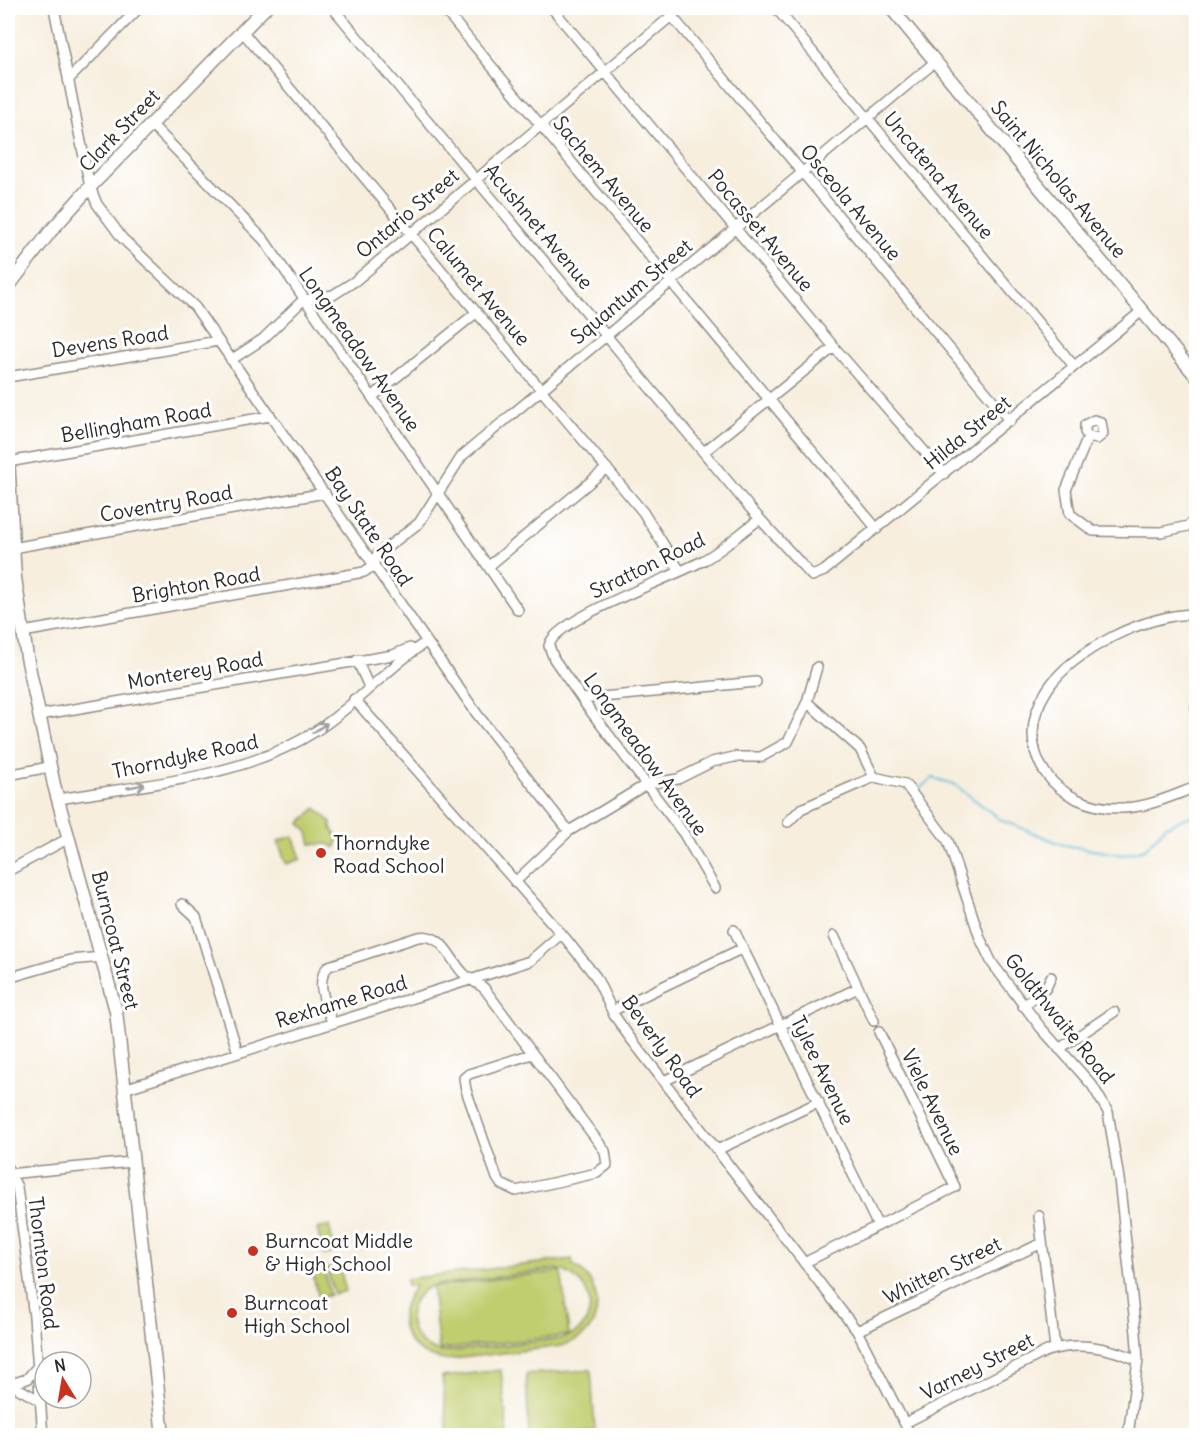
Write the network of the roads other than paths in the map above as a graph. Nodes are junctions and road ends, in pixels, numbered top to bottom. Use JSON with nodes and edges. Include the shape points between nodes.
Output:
{"nodes":[{"id":1,"x":54,"y":8,"type":"edge"},
{"id":2,"x":139,"y":8,"type":"edge"},
{"id":3,"x":265,"y":8,"type":"edge"},
{"id":4,"x":333,"y":8,"type":"edge"},
{"id":5,"x":443,"y":8,"type":"edge"},
{"id":6,"x":552,"y":8,"type":"edge"},
{"id":7,"x":681,"y":8,"type":"edge"},
{"id":8,"x":776,"y":8,"type":"edge"},
{"id":9,"x":891,"y":8,"type":"edge"},
{"id":10,"x":668,"y":11,"type":"edge"},
{"id":11,"x":242,"y":31,"type":"junction"},
{"id":12,"x":935,"y":62,"type":"junction"},
{"id":13,"x":606,"y":73,"type":"junction"},
{"id":14,"x":68,"y":80,"type":"junction"},
{"id":15,"x":868,"y":118,"type":"junction"},
{"id":16,"x":152,"y":125,"type":"junction"},
{"id":17,"x":540,"y":126,"type":"junction"},
{"id":18,"x":802,"y":172,"type":"junction"},
{"id":19,"x":476,"y":178,"type":"junction"},
{"id":20,"x":90,"y":187,"type":"junction"},
{"id":21,"x":736,"y":227,"type":"junction"},
{"id":22,"x":412,"y":234,"type":"junction"},
{"id":23,"x":670,"y":282,"type":"junction"},
{"id":24,"x":8,"y":287,"type":"edge"},
{"id":25,"x":305,"y":301,"type":"junction"},
{"id":26,"x":1143,"y":310,"type":"junction"},
{"id":27,"x":477,"y":312,"type":"junction"},
{"id":28,"x":606,"y":334,"type":"junction"},
{"id":29,"x":218,"y":341,"type":"junction"},
{"id":30,"x":834,"y":347,"type":"junction"},
{"id":31,"x":231,"y":360,"type":"junction"},
{"id":32,"x":1074,"y":366,"type":"junction"},
{"id":33,"x":1197,"y":376,"type":"edge"},
{"id":34,"x":8,"y":377,"type":"edge"},
{"id":35,"x":541,"y":389,"type":"junction"},
{"id":36,"x":372,"y":397,"type":"junction"},
{"id":37,"x":769,"y":399,"type":"junction"},
{"id":38,"x":270,"y":416,"type":"junction"},
{"id":39,"x":1010,"y":421,"type":"junction"},
{"id":40,"x":1088,"y":437,"type":"dead end"},
{"id":41,"x":705,"y":451,"type":"junction"},
{"id":42,"x":8,"y":460,"type":"edge"},
{"id":43,"x":607,"y":468,"type":"junction"},
{"id":44,"x":944,"y":474,"type":"junction"},
{"id":45,"x":325,"y":493,"type":"junction"},
{"id":46,"x":439,"y":495,"type":"junction"},
{"id":47,"x":760,"y":519,"type":"junction"},
{"id":48,"x":1197,"y":519,"type":"edge"},
{"id":49,"x":9,"y":528,"type":"edge"},
{"id":50,"x":877,"y":529,"type":"junction"},
{"id":51,"x":12,"y":548,"type":"junction"},
{"id":52,"x":373,"y":566,"type":"junction"},
{"id":53,"x":489,"y":566,"type":"junction"},
{"id":54,"x":680,"y":571,"type":"junction"},
{"id":55,"x":812,"y":576,"type":"joint"},
{"id":56,"x":518,"y":610,"type":"dead end"},
{"id":57,"x":1197,"y":614,"type":"edge"},
{"id":58,"x":22,"y":632,"type":"junction"},
{"id":59,"x":426,"y":642,"type":"junction"},
{"id":60,"x":549,"y":642,"type":"joint"},
{"id":61,"x":357,"y":660,"type":"junction"},
{"id":62,"x":818,"y":667,"type":"dead end"},
{"id":63,"x":756,"y":682,"type":"dead end"},
{"id":64,"x":369,"y":687,"type":"junction"},
{"id":65,"x":354,"y":699,"type":"junction"},
{"id":66,"x":582,"y":699,"type":"junction"},
{"id":67,"x":807,"y":702,"type":"junction"},
{"id":68,"x":39,"y":715,"type":"junction"},
{"id":69,"x":49,"y":767,"type":"junction"},
{"id":70,"x":8,"y":775,"type":"edge"},
{"id":71,"x":874,"y":777,"type":"junction"},
{"id":72,"x":647,"y":784,"type":"junction"},
{"id":73,"x":1197,"y":787,"type":"edge"},
{"id":74,"x":58,"y":799,"type":"junction"},
{"id":75,"x":788,"y":822,"type":"dead end"},
{"id":76,"x":569,"y":831,"type":"junction"},
{"id":77,"x":69,"y":838,"type":"junction"},
{"id":78,"x":8,"y":871,"type":"edge"},
{"id":79,"x":515,"y":882,"type":"junction"},
{"id":80,"x":715,"y":888,"type":"dead end"},
{"id":81,"x":182,"y":904,"type":"dead end"},
{"id":82,"x":734,"y":930,"type":"dead end"},
{"id":83,"x":561,"y":934,"type":"junction"},
{"id":84,"x":834,"y":936,"type":"dead end"},
{"id":85,"x":743,"y":948,"type":"junction"},
{"id":86,"x":102,"y":957,"type":"junction"},
{"id":87,"x":1051,"y":977,"type":"dead end"},
{"id":88,"x":8,"y":978,"type":"edge"},
{"id":89,"x":473,"y":980,"type":"junction"},
{"id":90,"x":858,"y":988,"type":"junction"},
{"id":91,"x":1023,"y":1006,"type":"junction"},
{"id":92,"x":612,"y":1011,"type":"junction"},
{"id":93,"x":1114,"y":1012,"type":"dead end"},
{"id":94,"x":874,"y":1021,"type":"dead end"},
{"id":95,"x":332,"y":1023,"type":"junction"},
{"id":96,"x":781,"y":1026,"type":"junction"},
{"id":97,"x":879,"y":1032,"type":"dead end"},
{"id":98,"x":1059,"y":1049,"type":"junction"},
{"id":99,"x":238,"y":1053,"type":"junction"},
{"id":100,"x":532,"y":1054,"type":"junction"},
{"id":101,"x":664,"y":1081,"type":"junction"},
{"id":102,"x":124,"y":1089,"type":"junction"},
{"id":103,"x":819,"y":1102,"type":"junction"},
{"id":104,"x":717,"y":1150,"type":"junction"},
{"id":105,"x":132,"y":1162,"type":"junction"},
{"id":106,"x":9,"y":1172,"type":"edge"},
{"id":107,"x":1039,"y":1216,"type":"dead end"},
{"id":108,"x":878,"y":1227,"type":"junction"},
{"id":109,"x":1042,"y":1243,"type":"junction"},
{"id":110,"x":804,"y":1263,"type":"junction"},
{"id":111,"x":857,"y":1331,"type":"junction"},
{"id":112,"x":1055,"y":1348,"type":"junction"},
{"id":113,"x":36,"y":1350,"type":"edge"},
{"id":114,"x":1137,"y":1360,"type":"junction"},
{"id":115,"x":33,"y":1372,"type":"edge"},
{"id":116,"x":9,"y":1384,"type":"edge"},
{"id":117,"x":33,"y":1397,"type":"edge"},
{"id":118,"x":42,"y":1410,"type":"edge"},
{"id":119,"x":905,"y":1423,"type":"junction"},
{"id":120,"x":43,"y":1436,"type":"edge"},
{"id":121,"x":163,"y":1436,"type":"edge"},
{"id":122,"x":911,"y":1436,"type":"edge"},
{"id":123,"x":1128,"y":1436,"type":"edge"}],
"edges":[{"from":1,"to":14,"type":"street","name":"Bay State Road"},
{"from":2,"to":14,"type":"street"},
{"from":3,"to":11,"type":"main road","name":"Clark Street"},
{"from":4,"to":19,"type":"street","name":"Acushnet Avenue"},
{"from":5,"to":17,"type":"street","name":"Sachem Avenue"},
{"from":6,"to":13,"type":"street","name":"Pocasset Avenue"},
{"from":7,"to":10,"type":"street","name":"Ontario Street"},
{"from":8,"to":15,"type":"street","name":"Uncatena Avenue"},
{"from":9,"to":12,"type":"main road","name":"Saint Nicholas Avenue"},
{"from":10,"to":13,"type":"street","name":"Ontario Street"},
{"from":10,"to":18,"type":"street","name":"Osceola Avenue"},
{"from":11,"to":16,"type":"main road","name":"Clark Street"},
{"from":11,"to":22,"type":"street","name":"Calumet Avenue"},
{"from":12,"to":15,"type":"street","name":"Squantum Street"},
{"from":12,"to":26,"type":"main road","name":"Saint Nicholas Avenue"},
{"from":13,"to":17,"type":"street","name":"Ontario Street"},
{"from":13,"to":21,"type":"street","name":"Pocasset Avenue"},
{"from":14,"to":20,"type":"street","name":"Bay State Road"},
{"from":15,"to":18,"type":"street","name":"Squantum Street"},
{"from":15,"to":32,"type":"street","name":"Uncatena Avenue"},
{"from":16,"to":20,"type":"main road","name":"Clark Street"},
{"from":16,"to":25,"type":"street","name":"Longmeadow Avenue","via":[[264,240]]},
{"from":17,"to":19,"type":"street","name":"Ontario Street"},
{"from":17,"to":23,"type":"street","name":"Sachem Avenue"},
{"from":18,"to":21,"type":"street","name":"Squantum Street"},
{"from":18,"to":39,"type":"street","name":"Osceola Avenue"},
{"from":19,"to":22,"type":"street","name":"Ontario Street"},
{"from":19,"to":28,"type":"street","name":"Acushnet Avenue"},
{"from":20,"to":24,"type":"main road","name":"Clark Street"},
{"from":20,"to":29,"type":"street","name":"Bay State Road","via":[[111,225],[186,297]]},
{"from":21,"to":23,"type":"street","name":"Squantum Street"},
{"from":21,"to":30,"type":"street","name":"Pocasset Avenue"},
{"from":22,"to":25,"type":"street","name":"Ontario Street","via":[[348,286],[326,297]]},
{"from":22,"to":27,"type":"street","name":"Calumet Avenue"},
{"from":23,"to":28,"type":"street","name":"Squantum Street"},
{"from":23,"to":37,"type":"street","name":"Sachem Avenue"},
{"from":25,"to":31,"type":"street","name":"Ontario Street","via":[[263,339]]},
{"from":25,"to":36,"type":"street","name":"Longmeadow Avenue"},
{"from":26,"to":32,"type":"street","name":"Hilda Street"},
{"from":26,"to":33,"type":"main road","name":"Saint Nicholas Avenue"},
{"from":27,"to":35,"type":"street","name":"Calumet Avenue"},
{"from":27,"to":36,"type":"street"},
{"from":28,"to":35,"type":"street","name":"Squantum Street"},
{"from":28,"to":41,"type":"street","name":"Acushnet Avenue"},
{"from":29,"to":31,"type":"street","name":"Bay State Road"},
{"from":29,"to":34,"type":"street","name":"Devens Road"},
{"from":30,"to":37,"type":"street"},
{"from":30,"to":44,"type":"street","name":"Pocasset Avenue"},
{"from":31,"to":38,"type":"street","name":"Bay State Road"},
{"from":32,"to":39,"type":"street","name":"Hilda Street"},
{"from":35,"to":43,"type":"street","name":"Calumet Avenue"},
{"from":35,"to":46,"type":"street","name":"Squantum Street","via":[[462,456]]},
{"from":36,"to":46,"type":"street","name":"Longmeadow Avenue"},
{"from":37,"to":41,"type":"street"},
{"from":37,"to":50,"type":"street","name":"Sachem Avenue"},
{"from":38,"to":42,"type":"street","name":"Bellingham Road"},
{"from":38,"to":45,"type":"street","name":"Bay State Road"},
{"from":39,"to":44,"type":"street","name":"Hilda Street"},
{"from":40,"to":48,"type":"street","via":[[1066,490],[1070,514],[1093,531],[1161,532],[1188,526]]},
{"from":41,"to":47,"type":"street","name":"Acushnet Avenue"},
{"from":42,"to":49,"type":"main road","name":"Burncoat Street"},
{"from":43,"to":53,"type":"street"},
{"from":43,"to":54,"type":"street","name":"Calumet Avenue","via":[[649,520]]},
{"from":44,"to":50,"type":"street","name":"Hilda Street"},
{"from":45,"to":51,"type":"street","name":"Coventry Road"},
{"from":45,"to":52,"type":"street","name":"Bay State Road"},
{"from":46,"to":52,"type":"street","name":"Squantum Street","via":[[419,523],[376,555]]},
{"from":46,"to":53,"type":"street","name":"Longmeadow Avenue"},
{"from":47,"to":54,"type":"street","name":"Stratton Road","via":[[709,557]]},
{"from":47,"to":55,"type":"street","name":"Acushnet Avenue"},
{"from":49,"to":51,"type":"main road","name":"Burncoat Street"},
{"from":50,"to":55,"type":"street","name":"Hilda Street","via":[[824,572]]},
{"from":51,"to":58,"type":"main road","name":"Burncoat Street"},
{"from":52,"to":58,"type":"street","name":"Brighton Road","via":[[364,572]]},
{"from":52,"to":59,"type":"street","name":"Bay State Road"},
{"from":53,"to":56,"type":"street","name":"Longmeadow Avenue"},
{"from":54,"to":60,"type":"street","name":"Stratton Road","via":[[586,614],[553,635]]},
{"from":57,"to":73,"type":"street","via":[[1172,616],[1133,627],[1087,652],[1047,689],[1033,731],[1036,754],[1047,776],[1059,789],[1086,803],[1136,807]]},
{"from":58,"to":68,"type":"main road","name":"Burncoat Street"},
{"from":59,"to":61,"type":"street","name":"Monterey Road","via":[[393,655]]},
{"from":59,"to":64,"type":"street","name":"Thorndyke Road"},
{"from":59,"to":76,"type":"street","name":"Bay State Road","via":[[497,741]]},
{"from":60,"to":66,"type":"street","name":"Longmeadow Avenue","via":[[554,659]]},
{"from":61,"to":64,"type":"street"},
{"from":61,"to":68,"type":"street","name":"Monterey Road"},
{"from":62,"to":67,"type":"street"},
{"from":63,"to":66,"type":"street"},
{"from":64,"to":65,"type":"street","name":"Thorndyke Road"},
{"from":74,"to":65,"type":"street","name":"Thorndyke Road","one_way":true,"via":[[230,768],[265,758],[325,725]]},
{"from":65,"to":79,"type":"street","name":"Beverly Road"},
{"from":66,"to":72,"type":"street","name":"Longmeadow Avenue"},
{"from":67,"to":71,"type":"street","via":[[860,749]]},
{"from":67,"to":72,"type":"street","via":[[788,742],[761,757],[712,762],[678,779]]},
{"from":68,"to":69,"type":"main road","name":"Burncoat Street"},
{"from":69,"to":70,"type":"street"},
{"from":69,"to":74,"type":"main road","name":"Burncoat Street"},
{"from":71,"to":75,"type":"street","via":[[801,809]]},
{"from":71,"to":91,"type":"street","name":"Goldthwaite Road","via":[[905,784],[948,842],[980,938]]},
{"from":72,"to":76,"type":"street"},
{"from":72,"to":80,"type":"street","name":"Longmeadow Avenue","via":[[684,834]]},
{"from":74,"to":77,"type":"main road","name":"Burncoat Street"},
{"from":76,"to":79,"type":"street"},
{"from":77,"to":78,"type":"street"},
{"from":77,"to":86,"type":"main road","name":"Burncoat Street"},
{"from":79,"to":83,"type":"street","name":"Beverly Road"},
{"from":81,"to":99,"type":"street","via":[[196,917]]},
{"from":82,"to":85,"type":"street","name":"Tylee Avenue"},
{"from":83,"to":89,"type":"street","name":"Rexhame Road","via":[[530,961]]},
{"from":83,"to":92,"type":"street","name":"Beverly Road","via":[[596,977]]},
{"from":84,"to":90,"type":"street"},
{"from":85,"to":92,"type":"street"},
{"from":85,"to":96,"type":"street","name":"Tylee Avenue"},
{"from":86,"to":88,"type":"street","via":[[70,960]]},
{"from":86,"to":102,"type":"main road","name":"Burncoat Street","via":[[116,1011]]},
{"from":87,"to":91,"type":"street","via":[[1046,988]]},
{"from":89,"to":95,"type":"street","name":"Rexhame Road"},
{"from":89,"to":95,"type":"street","via":[[464,975],[432,936],[407,940],[339,961],[324,971],[321,985]]},
{"from":89,"to":100,"type":"street","via":[[484,988]]},
{"from":90,"to":94,"type":"street"},
{"from":90,"to":96,"type":"street"},
{"from":91,"to":98,"type":"street","name":"Goldthwaite Road"},
{"from":92,"to":101,"type":"street","name":"Beverly Road"},
{"from":93,"to":98,"type":"street"},
{"from":95,"to":99,"type":"street","name":"Rexhame Road"},
{"from":96,"to":101,"type":"street"},
{"from":96,"to":103,"type":"street","name":"Tylee Avenue"},
{"from":97,"to":108,"type":"street","name":"Viele Avenue","via":[[955,1187]]},
{"from":98,"to":114,"type":"street","name":"Goldthwaite Road","via":[[1092,1085],[1108,1112],[1119,1179]]},
{"from":99,"to":102,"type":"street","name":"Rexhame Road"},
{"from":100,"to":100,"type":"street","via":[[608,1158],[607,1165],[597,1173],[516,1191],[497,1178],[464,1078]]},
{"from":101,"to":104,"type":"street","name":"Beverly Road"},
{"from":102,"to":105,"type":"main road","name":"Burncoat Street"},
{"from":103,"to":104,"type":"street"},
{"from":103,"to":108,"type":"street","name":"Tylee Avenue"},
{"from":104,"to":110,"type":"street","name":"Beverly Road"},
{"from":105,"to":106,"type":"street"},
{"from":105,"to":121,"type":"main road","name":"Burncoat Street"},
{"from":106,"to":113,"type":"street","name":"Thornton Road","via":[[17,1186]]},
{"from":107,"to":109,"type":"street"},
{"from":108,"to":110,"type":"street"},
{"from":109,"to":111,"type":"street","name":"Whitten Street"},
{"from":109,"to":112,"type":"street"},
{"from":110,"to":111,"type":"street","name":"Beverly Road"},
{"from":111,"to":119,"type":"street","name":"Beverly Road"},
{"from":112,"to":114,"type":"street","name":"Varney Street","via":[[1093,1346]]},
{"from":112,"to":119,"type":"street","name":"Varney Street"},
{"from":114,"to":123,"type":"street","name":"Goldthwaite Road"},
{"from":115,"to":116,"type":"street","via":[[27,1379]]},
{"from":116,"to":117,"type":"street"},
{"from":118,"to":120,"type":"street","name":"Thornton Road"},
{"from":119,"to":122,"type":"street","name":"Beverly Road"}]}
